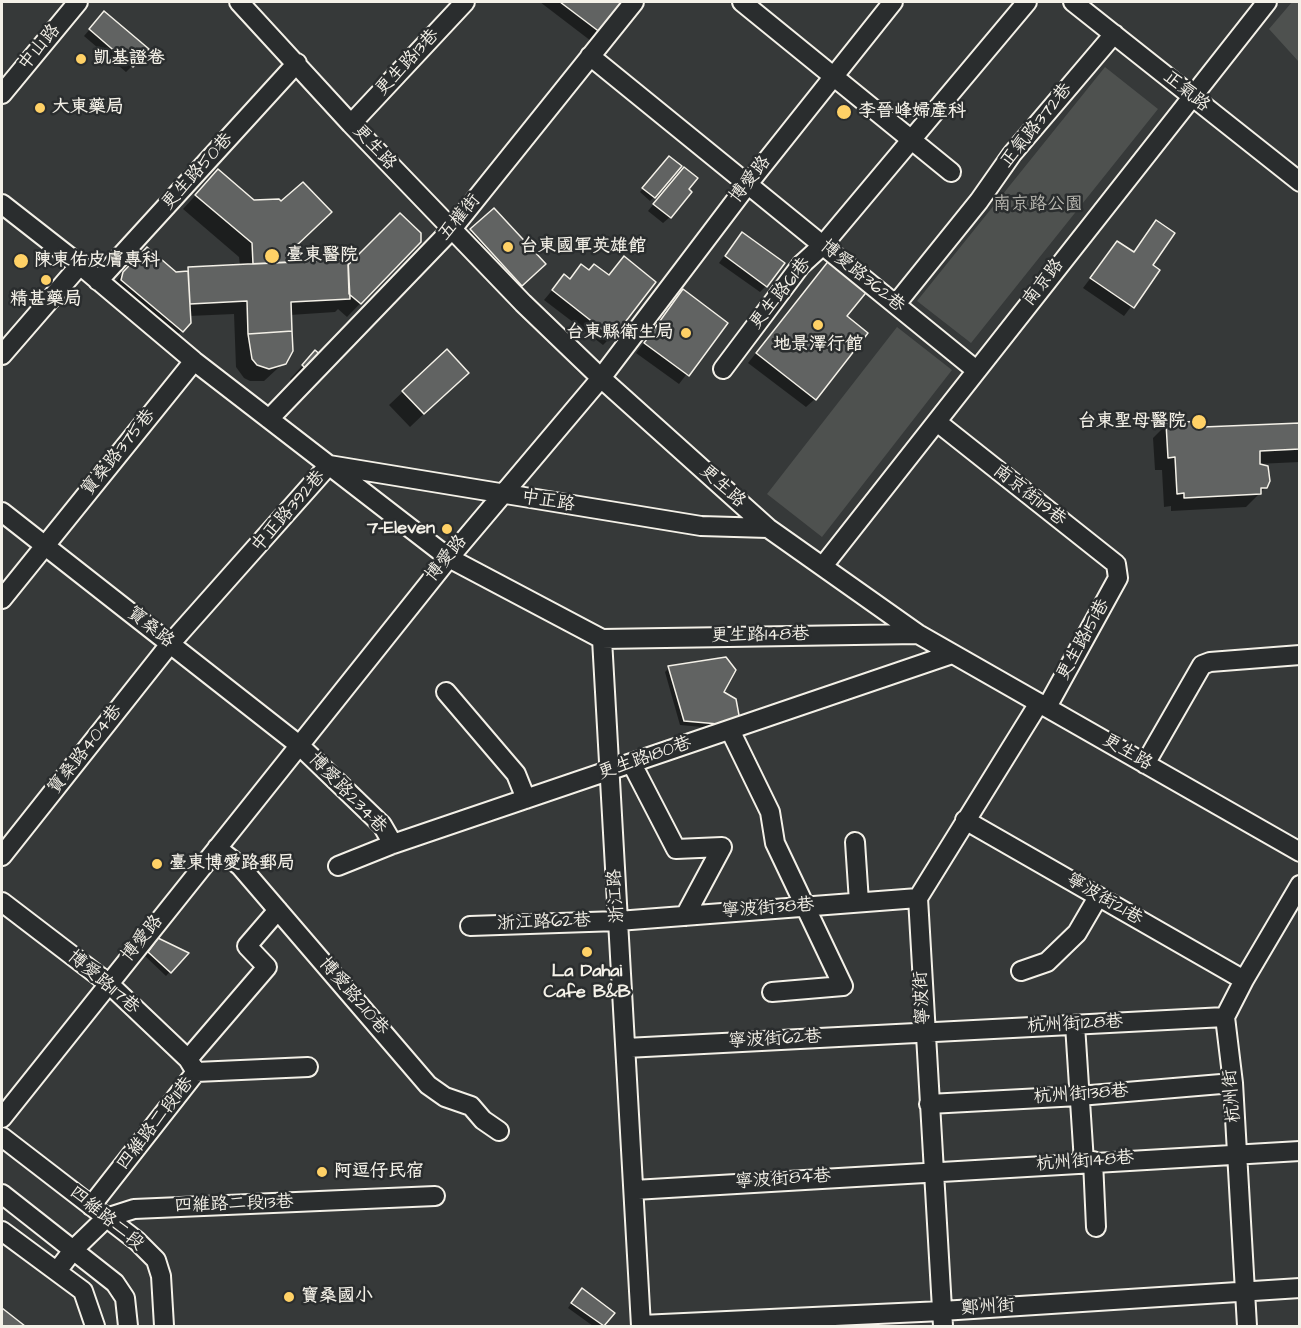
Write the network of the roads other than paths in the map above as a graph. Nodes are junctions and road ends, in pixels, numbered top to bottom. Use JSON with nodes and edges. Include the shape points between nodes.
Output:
{"nodes":[{"id":1,"x":78,"y":2,"type":"edge"},
{"id":2,"x":239,"y":2,"type":"edge"},
{"id":3,"x":465,"y":2,"type":"edge"},
{"id":4,"x":634,"y":2,"type":"edge"},
{"id":5,"x":742,"y":2,"type":"edge"},
{"id":6,"x":894,"y":2,"type":"edge"},
{"id":7,"x":1027,"y":2,"type":"edge"},
{"id":8,"x":1073,"y":2,"type":"edge"},
{"id":9,"x":1267,"y":2,"type":"edge"},
{"id":10,"x":1114,"y":34,"type":"junction"},
{"id":11,"x":590,"y":56,"type":"junction"},
{"id":12,"x":297,"y":63,"type":"junction"},
{"id":13,"x":834,"y":77,"type":"junction"},
{"id":14,"x":2,"y":94,"type":"edge"},
{"id":15,"x":1190,"y":96,"type":"junction"},
{"id":16,"x":351,"y":124,"type":"junction"},
{"id":17,"x":913,"y":141,"type":"junction"},
{"id":18,"x":951,"y":172,"type":"dead end"},
{"id":19,"x":1299,"y":182,"type":"edge"},
{"id":20,"x":748,"y":184,"type":"junction"},
{"id":21,"x":2,"y":204,"type":"edge"},
{"id":22,"x":451,"y":230,"type":"junction"},
{"id":23,"x":823,"y":245,"type":"junction"},
{"id":24,"x":80,"y":265,"type":"junction"},
{"id":25,"x":98,"y":281,"type":"junction"},
{"id":26,"x":896,"y":304,"type":"junction"},
{"id":27,"x":2,"y":355,"type":"edge"},
{"id":28,"x":195,"y":361,"type":"junction"},
{"id":29,"x":723,"y":369,"type":"dead end"},
{"id":30,"x":976,"y":370,"type":"junction"},
{"id":31,"x":601,"y":378,"type":"junction"},
{"id":32,"x":269,"y":419,"type":"junction"},
{"id":33,"x":937,"y":422,"type":"junction"},
{"id":34,"x":329,"y":465,"type":"junction"},
{"id":35,"x":501,"y":495,"type":"junction"},
{"id":36,"x":2,"y":512,"type":"edge"},
{"id":37,"x":768,"y":528,"type":"junction"},
{"id":38,"x":44,"y":544,"type":"junction"},
{"id":39,"x":448,"y":558,"type":"junction"},
{"id":40,"x":823,"y":566,"type":"junction"},
{"id":41,"x":1118,"y":572,"type":"joint"},
{"id":42,"x":2,"y":599,"type":"edge"},
{"id":43,"x":918,"y":634,"type":"junction"},
{"id":44,"x":602,"y":639,"type":"junction"},
{"id":45,"x":170,"y":644,"type":"junction"},
{"id":46,"x":952,"y":654,"type":"junction"},
{"id":47,"x":1299,"y":656,"type":"edge"},
{"id":48,"x":446,"y":692,"type":"dead end"},
{"id":49,"x":1043,"y":705,"type":"junction"},
{"id":50,"x":730,"y":730,"type":"junction"},
{"id":51,"x":299,"y":745,"type":"junction"},
{"id":52,"x":632,"y":764,"type":"junction"},
{"id":53,"x":1145,"y":764,"type":"junction"},
{"id":54,"x":610,"y":771,"type":"junction"},
{"id":55,"x":526,"y":799,"type":"junction"},
{"id":56,"x":965,"y":820,"type":"junction"},
{"id":57,"x":855,"y":842,"type":"dead end"},
{"id":58,"x":393,"y":844,"type":"junction"},
{"id":59,"x":217,"y":848,"type":"junction"},
{"id":60,"x":1299,"y":852,"type":"edge"},
{"id":61,"x":2,"y":856,"type":"edge"},
{"id":62,"x":339,"y":866,"type":"dead end"},
{"id":63,"x":1299,"y":885,"type":"edge"},
{"id":64,"x":1098,"y":897,"type":"junction"},
{"id":65,"x":918,"y":898,"type":"junction"},
{"id":66,"x":2,"y":902,"type":"edge"},
{"id":67,"x":859,"y":902,"type":"junction"},
{"id":68,"x":803,"y":906,"type":"junction"},
{"id":69,"x":278,"y":910,"type":"junction"},
{"id":70,"x":685,"y":916,"type":"junction"},
{"id":71,"x":618,"y":921,"type":"junction"},
{"id":72,"x":470,"y":926,"type":"dead end"},
{"id":73,"x":1021,"y":971,"type":"dead end"},
{"id":74,"x":1244,"y":980,"type":"junction"},
{"id":75,"x":108,"y":982,"type":"junction"},
{"id":76,"x":772,"y":992,"type":"dead end"},
{"id":77,"x":1225,"y":1017,"type":"junction"},
{"id":78,"x":1075,"y":1025,"type":"junction"},
{"id":79,"x":925,"y":1032,"type":"junction"},
{"id":80,"x":626,"y":1048,"type":"junction"},
{"id":81,"x":192,"y":1066,"type":"junction"},
{"id":82,"x":308,"y":1067,"type":"dead end"},
{"id":83,"x":1233,"y":1083,"type":"junction"},
{"id":84,"x":1079,"y":1096,"type":"junction"},
{"id":85,"x":929,"y":1104,"type":"junction"},
{"id":86,"x":2,"y":1118,"type":"edge"},
{"id":87,"x":499,"y":1131,"type":"dead end"},
{"id":88,"x":2,"y":1137,"type":"edge"},
{"id":89,"x":1299,"y":1151,"type":"edge"},
{"id":90,"x":1237,"y":1152,"type":"junction"},
{"id":91,"x":1088,"y":1162,"type":"junction"},
{"id":92,"x":933,"y":1171,"type":"junction"},
{"id":93,"x":634,"y":1190,"type":"junction"},
{"id":94,"x":2,"y":1194,"type":"edge"},
{"id":95,"x":435,"y":1196,"type":"dead end"},
{"id":96,"x":91,"y":1206,"type":"junction"},
{"id":97,"x":106,"y":1218,"type":"junction"},
{"id":98,"x":1096,"y":1227,"type":"dead end"},
{"id":99,"x":2,"y":1231,"type":"edge"},
{"id":100,"x":74,"y":1249,"type":"junction"},
{"id":101,"x":57,"y":1271,"type":"junction"},
{"id":102,"x":1299,"y":1288,"type":"edge"},
{"id":103,"x":1245,"y":1292,"type":"junction"},
{"id":104,"x":942,"y":1318,"type":"edge"},
{"id":105,"x":95,"y":1326,"type":"edge"},
{"id":106,"x":128,"y":1326,"type":"edge"},
{"id":107,"x":164,"y":1326,"type":"edge"},
{"id":108,"x":641,"y":1326,"type":"edge"},
{"id":109,"x":1247,"y":1326,"type":"edge"}],
"edges":[{"from":1,"to":14,"type":"street","name":"中山路"},
{"from":2,"to":12,"type":"street","name":"更生路"},
{"from":3,"to":16,"type":"street","name":"更生路13巷"},
{"from":4,"to":11,"type":"street","name":"五權街"},
{"from":5,"to":13,"type":"street"},
{"from":6,"to":13,"type":"street","name":"博愛路"},
{"from":7,"to":17,"type":"street","name":"更生路61巷"},
{"from":8,"to":10,"type":"street","name":"正氣路"},
{"from":9,"to":15,"type":"street","name":"南京路"},
{"from":10,"to":15,"type":"street","name":"正氣路"},
{"from":10,"to":26,"type":"street","name":"正氣路372巷","via":[[1012,154]]},
{"from":11,"to":20,"type":"street","name":"博愛路362巷"},
{"from":11,"to":22,"type":"street","name":"五權街"},
{"from":12,"to":16,"type":"street","name":"更生路"},
{"from":12,"to":25,"type":"street","name":"更生路50巷"},
{"from":13,"to":17,"type":"street"},
{"from":13,"to":20,"type":"street","name":"博愛路"},
{"from":15,"to":19,"type":"street","name":"正氣路"},
{"from":15,"to":30,"type":"street","name":"南京路"},
{"from":16,"to":22,"type":"street","name":"更生路"},
{"from":17,"to":18,"type":"street"},
{"from":17,"to":23,"type":"street","name":"更生路61巷"},
{"from":20,"to":23,"type":"street","name":"博愛路362巷"},
{"from":20,"to":31,"type":"street","name":"博愛路"},
{"from":21,"to":24,"type":"street","name":"中正路"},
{"from":22,"to":31,"type":"street","name":"更生路"},
{"from":22,"to":32,"type":"street","name":"五權街"},
{"from":23,"to":26,"type":"street","name":"博愛路362巷"},
{"from":23,"to":29,"type":"street","name":"更生路61巷","via":[[801,265]]},
{"from":24,"to":25,"type":"street","name":"中正路"},
{"from":24,"to":27,"type":"street"},
{"from":25,"to":28,"type":"street","name":"中正路"},
{"from":26,"to":30,"type":"street","name":"博愛路362巷"},
{"from":28,"to":32,"type":"street","name":"中正路"},
{"from":28,"to":38,"type":"street","name":"寶桑路375巷"},
{"from":30,"to":33,"type":"street","name":"南京路"},
{"from":31,"to":35,"type":"street","name":"博愛路"},
{"from":31,"to":37,"type":"street","name":"更生路"},
{"from":32,"to":34,"type":"street","name":"中正路"},
{"from":33,"to":40,"type":"street","name":"南京路"},
{"from":33,"to":41,"type":"street","name":"南京街119巷","via":[[1116,564]]},
{"from":34,"to":35,"type":"street","name":"中正路"},
{"from":34,"to":39,"type":"street","name":"中正路"},
{"from":34,"to":45,"type":"street","name":"中正路392巷"},
{"from":35,"to":37,"type":"street","name":"中正路","via":[[701,526]]},
{"from":35,"to":39,"type":"street","name":"博愛路"},
{"from":36,"to":38,"type":"street","name":"寶桑路"},
{"from":37,"to":40,"type":"street","name":"更生路"},
{"from":38,"to":42,"type":"street","name":"寶桑路375巷"},
{"from":38,"to":45,"type":"street","name":"寶桑路"},
{"from":39,"to":44,"type":"street"},
{"from":39,"to":51,"type":"street","name":"博愛路"},
{"from":40,"to":43,"type":"street","name":"更生路"},
{"from":41,"to":49,"type":"street","name":"更生路151巷"},
{"from":43,"to":44,"type":"street","name":"更生路148巷"},
{"from":43,"to":46,"type":"street","name":"更生路"},
{"from":44,"to":54,"type":"street","name":"浙江路"},
{"from":45,"to":51,"type":"street","name":"寶桑路"},
{"from":45,"to":61,"type":"street","name":"寶桑路404巷"},
{"from":46,"to":49,"type":"street","name":"更生路"},
{"from":46,"to":50,"type":"street","name":"更生路180巷"},
{"from":47,"to":53,"type":"street","via":[[1202,665]]},
{"from":48,"to":55,"type":"street","via":[[516,774]]},
{"from":49,"to":53,"type":"street","name":"更生路"},
{"from":49,"to":56,"type":"street"},
{"from":50,"to":52,"type":"street","name":"更生路180巷"},
{"from":50,"to":68,"type":"street","via":[[770,812],[775,843]]},
{"from":51,"to":58,"type":"street","name":"博愛路234巷","via":[[382,825]]},
{"from":51,"to":59,"type":"street","name":"博愛路"},
{"from":52,"to":54,"type":"street","name":"更生路180巷"},
{"from":52,"to":70,"type":"street","via":[[676,849],[722,847]]},
{"from":53,"to":60,"type":"street","name":"更生路"},
{"from":54,"to":55,"type":"street","name":"更生路180巷"},
{"from":54,"to":71,"type":"street","name":"浙江路"},
{"from":55,"to":58,"type":"street","name":"更生路180巷"},
{"from":56,"to":64,"type":"street","name":"寧波街21巷"},
{"from":56,"to":65,"type":"street"},
{"from":57,"to":67,"type":"street"},
{"from":58,"to":62,"type":"street","name":"更生路180巷"},
{"from":59,"to":69,"type":"street","name":"博愛路210巷","via":[[240,866]]},
{"from":59,"to":75,"type":"street","name":"博愛路"},
{"from":63,"to":74,"type":"street"},
{"from":64,"to":73,"type":"street","via":[[1077,933],[1047,962]]},
{"from":64,"to":74,"type":"street","name":"寧波街21巷"},
{"from":65,"to":67,"type":"street","name":"寧波街38巷"},
{"from":65,"to":79,"type":"street","name":"寧波街"},
{"from":66,"to":75,"type":"street","name":"博愛路117巷"},
{"from":67,"to":68,"type":"street","name":"寧波街38巷"},
{"from":68,"to":70,"type":"street","name":"寧波街38巷"},
{"from":68,"to":76,"type":"street","via":[[843,986]]},
{"from":69,"to":81,"type":"street","via":[[247,946],[267,967]]},
{"from":69,"to":87,"type":"street","name":"博愛路210巷","via":[[428,1085],[445,1097],[471,1106]]},
{"from":70,"to":71,"type":"street","name":"寧波街38巷"},
{"from":71,"to":72,"type":"street","name":"浙江路62巷"},
{"from":71,"to":80,"type":"street","name":"浙江路"},
{"from":74,"to":77,"type":"street"},
{"from":75,"to":81,"type":"street","name":"博愛路117巷"},
{"from":75,"to":86,"type":"street","name":"博愛路"},
{"from":77,"to":78,"type":"street","name":"杭州街128巷"},
{"from":77,"to":83,"type":"street","name":"杭州街"},
{"from":78,"to":79,"type":"street","name":"杭州街128巷"},
{"from":78,"to":84,"type":"street"},
{"from":79,"to":80,"type":"street","name":"寧波街62巷"},
{"from":79,"to":85,"type":"street","name":"寧波街"},
{"from":80,"to":93,"type":"street","name":"浙江路"},
{"from":81,"to":82,"type":"street","name":"四維路二段11巷"},
{"from":81,"to":96,"type":"street","name":"四維路二段11巷"},
{"from":83,"to":84,"type":"street","name":"杭州街138巷"},
{"from":83,"to":90,"type":"street","name":"杭州街"},
{"from":84,"to":85,"type":"street","name":"杭州街138巷"},
{"from":84,"to":91,"type":"street"},
{"from":85,"to":92,"type":"street","name":"寧波街"},
{"from":88,"to":96,"type":"street","name":"四維路二段"},
{"from":89,"to":90,"type":"street","name":"杭州街148巷"},
{"from":90,"to":91,"type":"street","name":"杭州街148巷"},
{"from":90,"to":103,"type":"street","name":"杭州街"},
{"from":91,"to":92,"type":"street","name":"杭州街148巷"},
{"from":91,"to":98,"type":"street"},
{"from":92,"to":93,"type":"street","name":"寧波街84巷"},
{"from":92,"to":104,"type":"street","name":"寧波街"},
{"from":93,"to":108,"type":"street","name":"浙江路"},
{"from":94,"to":100,"type":"street"},
{"from":95,"to":97,"type":"street","name":"四維路二段13巷","via":[[134,1209]]},
{"from":96,"to":97,"type":"street","name":"四維路二段"},
{"from":97,"to":100,"type":"street","name":"四維路二段13巷"},
{"from":97,"to":107,"type":"street","name":"四維路二段","via":[[156,1260],[161,1276]]},
{"from":99,"to":101,"type":"street"},
{"from":100,"to":101,"type":"street","name":"四維路二段13巷"},
{"from":100,"to":106,"type":"street","via":[[115,1283],[125,1298]]},
{"from":101,"to":105,"type":"street","via":[[83,1291]]},
{"from":102,"to":103,"type":"street","name":"鄭州街"},
{"from":103,"to":104,"type":"street","name":"鄭州街"},
{"from":103,"to":109,"type":"street","name":"杭州街"},
{"from":104,"to":108,"type":"street","name":"鄭州街"}]}
